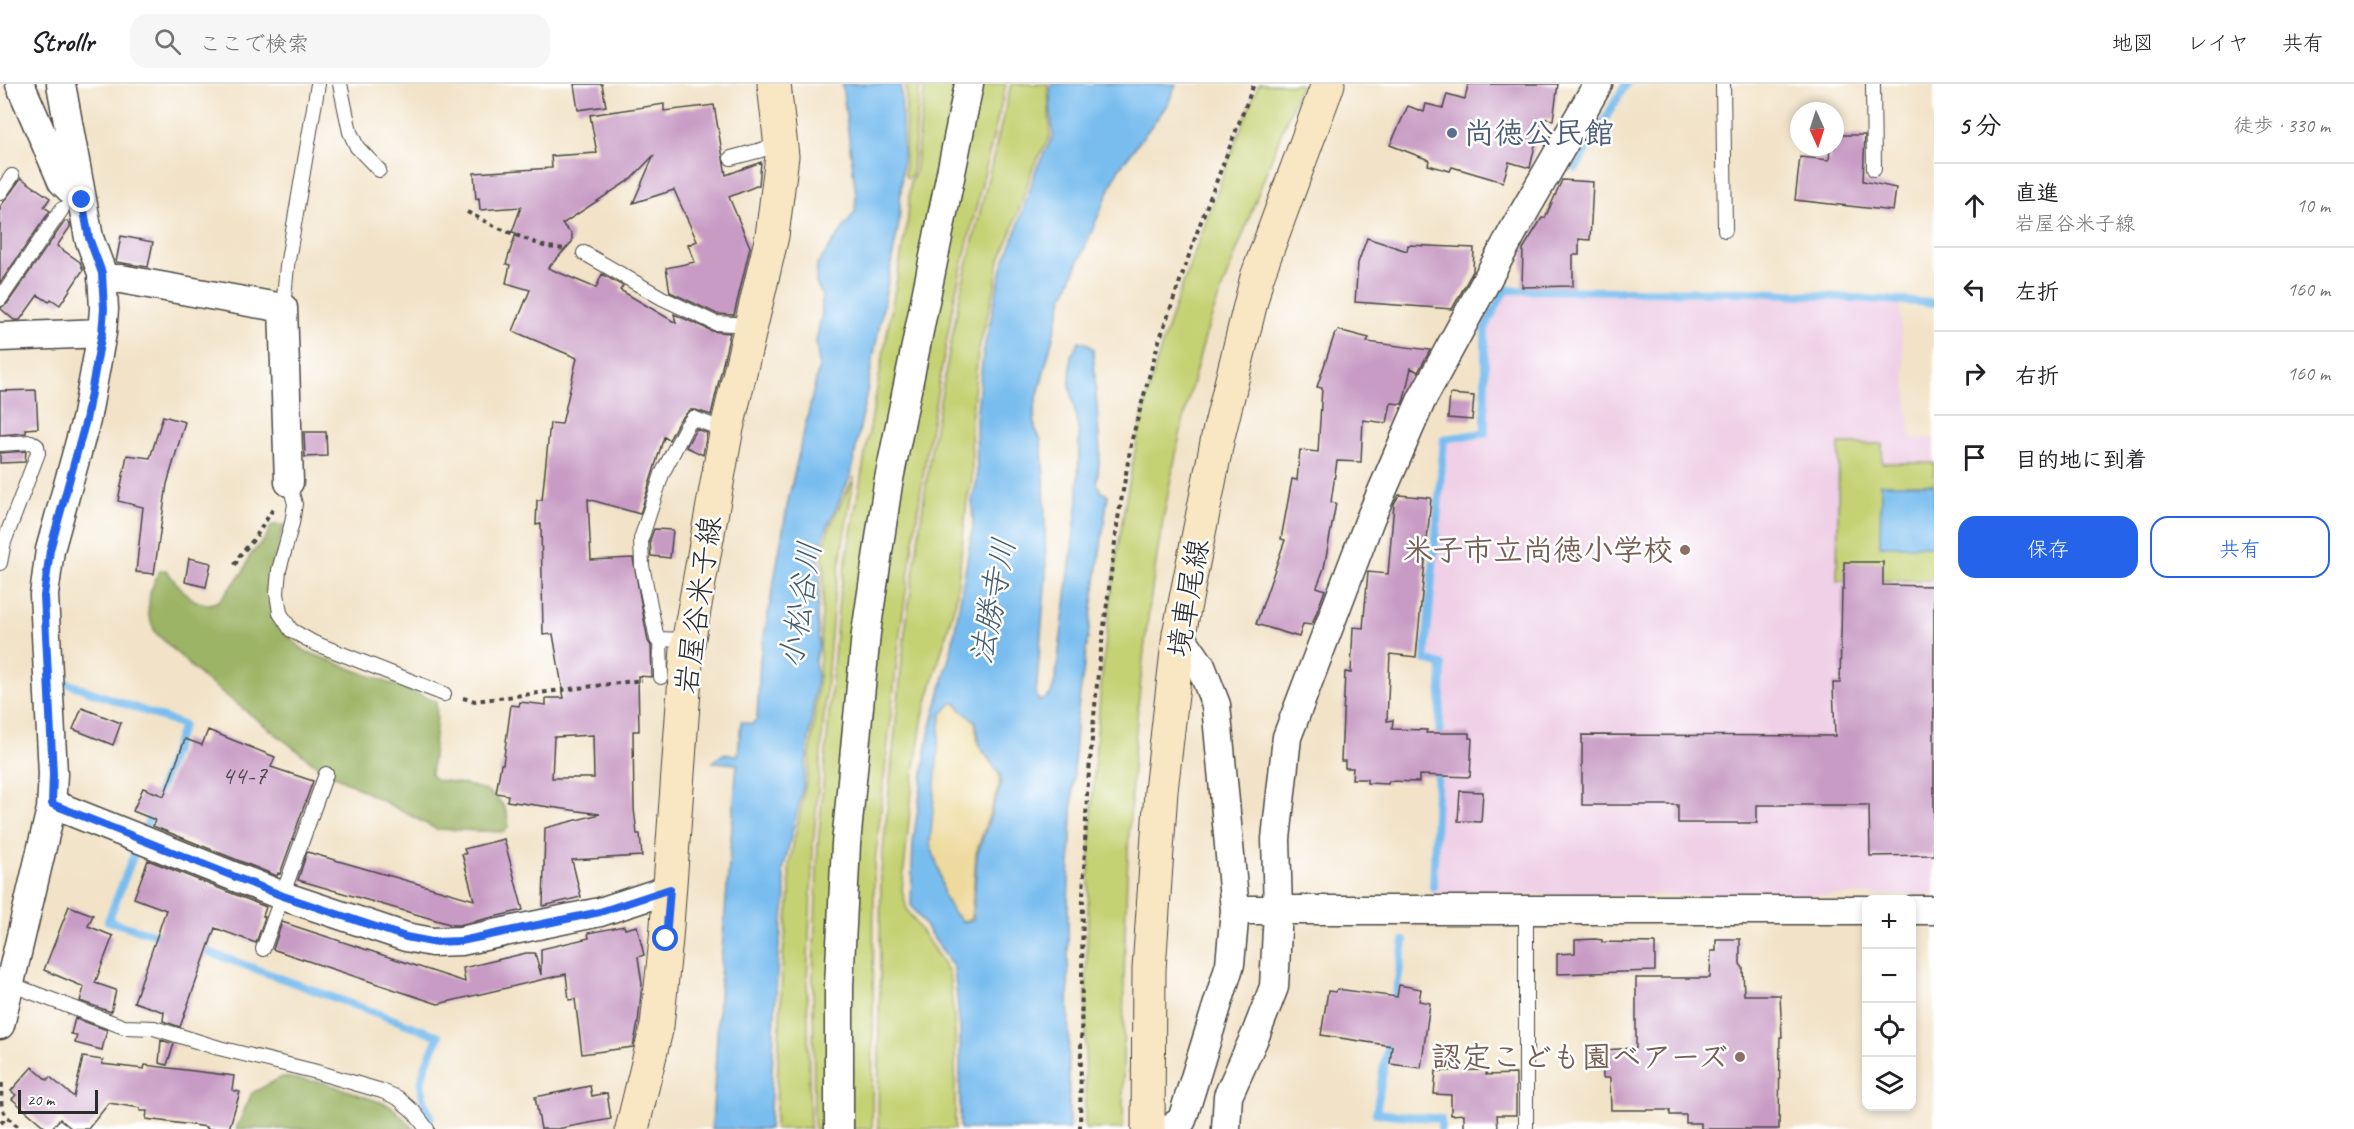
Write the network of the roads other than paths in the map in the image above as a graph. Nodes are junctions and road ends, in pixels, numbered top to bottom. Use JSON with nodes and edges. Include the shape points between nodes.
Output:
{"nodes":[{"id":1,"x":20,"y":84,"type":"edge"},
{"id":2,"x":61,"y":84,"type":"edge"},
{"id":3,"x":318,"y":84,"type":"edge"},
{"id":4,"x":340,"y":84,"type":"edge"},
{"id":5,"x":774,"y":84,"type":"edge"},
{"id":6,"x":969,"y":84,"type":"edge"},
{"id":7,"x":1328,"y":84,"type":"edge"},
{"id":8,"x":1598,"y":84,"type":"edge"},
{"id":9,"x":1723,"y":84,"type":"edge"},
{"id":10,"x":1873,"y":84,"type":"edge"},
{"id":11,"x":780,"y":146,"type":"junction"},
{"id":12,"x":731,"y":158,"type":"dead end"},
{"id":13,"x":379,"y":170,"type":"dead end"},
{"id":14,"x":1874,"y":170,"type":"dead end"},
{"id":15,"x":12,"y":176,"type":"dead end"},
{"id":16,"x":0,"y":193,"type":"edge"},
{"id":17,"x":72,"y":205,"type":"junction"},
{"id":18,"x":1725,"y":230,"type":"dead end"},
{"id":19,"x":584,"y":253,"type":"road end"},
{"id":20,"x":102,"y":279,"type":"junction"},
{"id":21,"x":0,"y":299,"type":"edge"},
{"id":22,"x":283,"y":308,"type":"junction"},
{"id":23,"x":751,"y":325,"type":"junction"},
{"id":24,"x":102,"y":333,"type":"junction"},
{"id":25,"x":0,"y":337,"type":"edge"},
{"id":26,"x":726,"y":431,"type":"junction"},
{"id":27,"x":0,"y":444,"type":"edge"},
{"id":28,"x":289,"y":482,"type":"joint"},
{"id":29,"x":0,"y":562,"type":"edge"},
{"id":30,"x":1179,"y":634,"type":"junction"},
{"id":31,"x":675,"y":640,"type":"junction"},
{"id":32,"x":661,"y":676,"type":"road end"},
{"id":33,"x":444,"y":694,"type":"road end"},
{"id":34,"x":326,"y":774,"type":"dead end"},
{"id":35,"x":52,"y":804,"type":"junction"},
{"id":36,"x":670,"y":889,"type":"junction"},
{"id":37,"x":283,"y":896,"type":"junction"},
{"id":38,"x":1235,"y":910,"type":"junction"},
{"id":39,"x":1278,"y":910,"type":"junction"},
{"id":40,"x":1526,"y":910,"type":"junction"},
{"id":41,"x":1862,"y":910,"type":"edge"},
{"id":42,"x":1916,"y":910,"type":"edge"},
{"id":43,"x":1934,"y":910,"type":"edge"},
{"id":44,"x":263,"y":949,"type":"dead end"},
{"id":45,"x":10,"y":984,"type":"junction"},
{"id":46,"x":0,"y":1025,"type":"edge"},
{"id":47,"x":427,"y":1129,"type":"edge"},
{"id":48,"x":632,"y":1129,"type":"edge"},
{"id":49,"x":839,"y":1129,"type":"edge"},
{"id":50,"x":1148,"y":1129,"type":"edge"},
{"id":51,"x":1170,"y":1129,"type":"edge"},
{"id":52,"x":1226,"y":1129,"type":"edge"},
{"id":53,"x":1526,"y":1129,"type":"edge"}],
"edges":[{"from":1,"to":17,"type":"street"},
{"from":2,"to":17,"type":"street"},
{"from":3,"to":22,"type":"lane"},
{"from":4,"to":13,"type":"lane","via":[[350,132],[357,147]]},
{"from":5,"to":11,"type":"main road","name":"岩屋谷米子線"},
{"from":6,"to":49,"type":"street","via":[[888,484],[866,633],[846,844],[839,985]]},
{"from":7,"to":30,"type":"main road","name":"境車尾線","via":[[1257,278],[1218,437]]},
{"from":8,"to":39,"type":"street","via":[[1422,401],[1366,530],[1287,737],[1276,839]]},
{"from":9,"to":18,"type":"lane"},
{"from":10,"to":14,"type":"lane"},
{"from":11,"to":12,"type":"lane"},
{"from":11,"to":23,"type":"main road","name":"岩屋谷米子線","via":[[772,236]]},
{"from":15,"to":16,"type":"lane"},
{"from":17,"to":20,"type":"street","via":[[89,238]]},
{"from":17,"to":21,"type":"lane"},
{"from":19,"to":23,"type":"lane","via":[[715,323]]},
{"from":20,"to":22,"type":"street","via":[[121,279]]},
{"from":20,"to":24,"type":"street"},
{"from":22,"to":28,"type":"street"},
{"from":23,"to":26,"type":"main road","name":"岩屋谷米子線"},
{"from":24,"to":25,"type":"street"},
{"from":24,"to":35,"type":"street","via":[[86,420],[50,550],[46,584]]},
{"from":26,"to":31,"type":"main road","name":"岩屋谷米子線"},
{"from":26,"to":31,"type":"lane","via":[[693,418],[662,474],[641,539],[642,566],[657,639]]},
{"from":27,"to":29,"type":"lane","via":[[31,442],[38,453]]},
{"from":28,"to":33,"type":"lane","via":[[295,504],[277,593],[280,613],[291,630],[314,643]]},
{"from":30,"to":38,"type":"street","via":[[1201,666],[1216,705]]},
{"from":30,"to":50,"type":"main road","name":"境車尾線","via":[[1161,791],[1149,969]]},
{"from":31,"to":32,"type":"lane"},
{"from":31,"to":36,"type":"main road","name":"岩屋谷米子線"},
{"from":34,"to":37,"type":"lane"},
{"from":35,"to":37,"type":"street"},
{"from":35,"to":45,"type":"street"},
{"from":36,"to":37,"type":"street","via":[[600,912],[461,941],[432,942]]},
{"from":36,"to":48,"type":"main road","name":"岩屋谷米子線","via":[[657,1026]]},
{"from":37,"to":44,"type":"lane"},
{"from":38,"to":39,"type":"street"},
{"from":38,"to":51,"type":"street","via":[[1227,975],[1182,1120]]},
{"from":39,"to":40,"type":"street"},
{"from":39,"to":52,"type":"street","via":[[1274,987],[1228,1096]]},
{"from":40,"to":41,"type":"street"},
{"from":40,"to":53,"type":"lane"},
{"from":42,"to":43,"type":"street"},
{"from":45,"to":46,"type":"street"},
{"from":45,"to":47,"type":"lane","via":[[124,1027],[154,1028],[382,1091],[398,1098]]}]}
